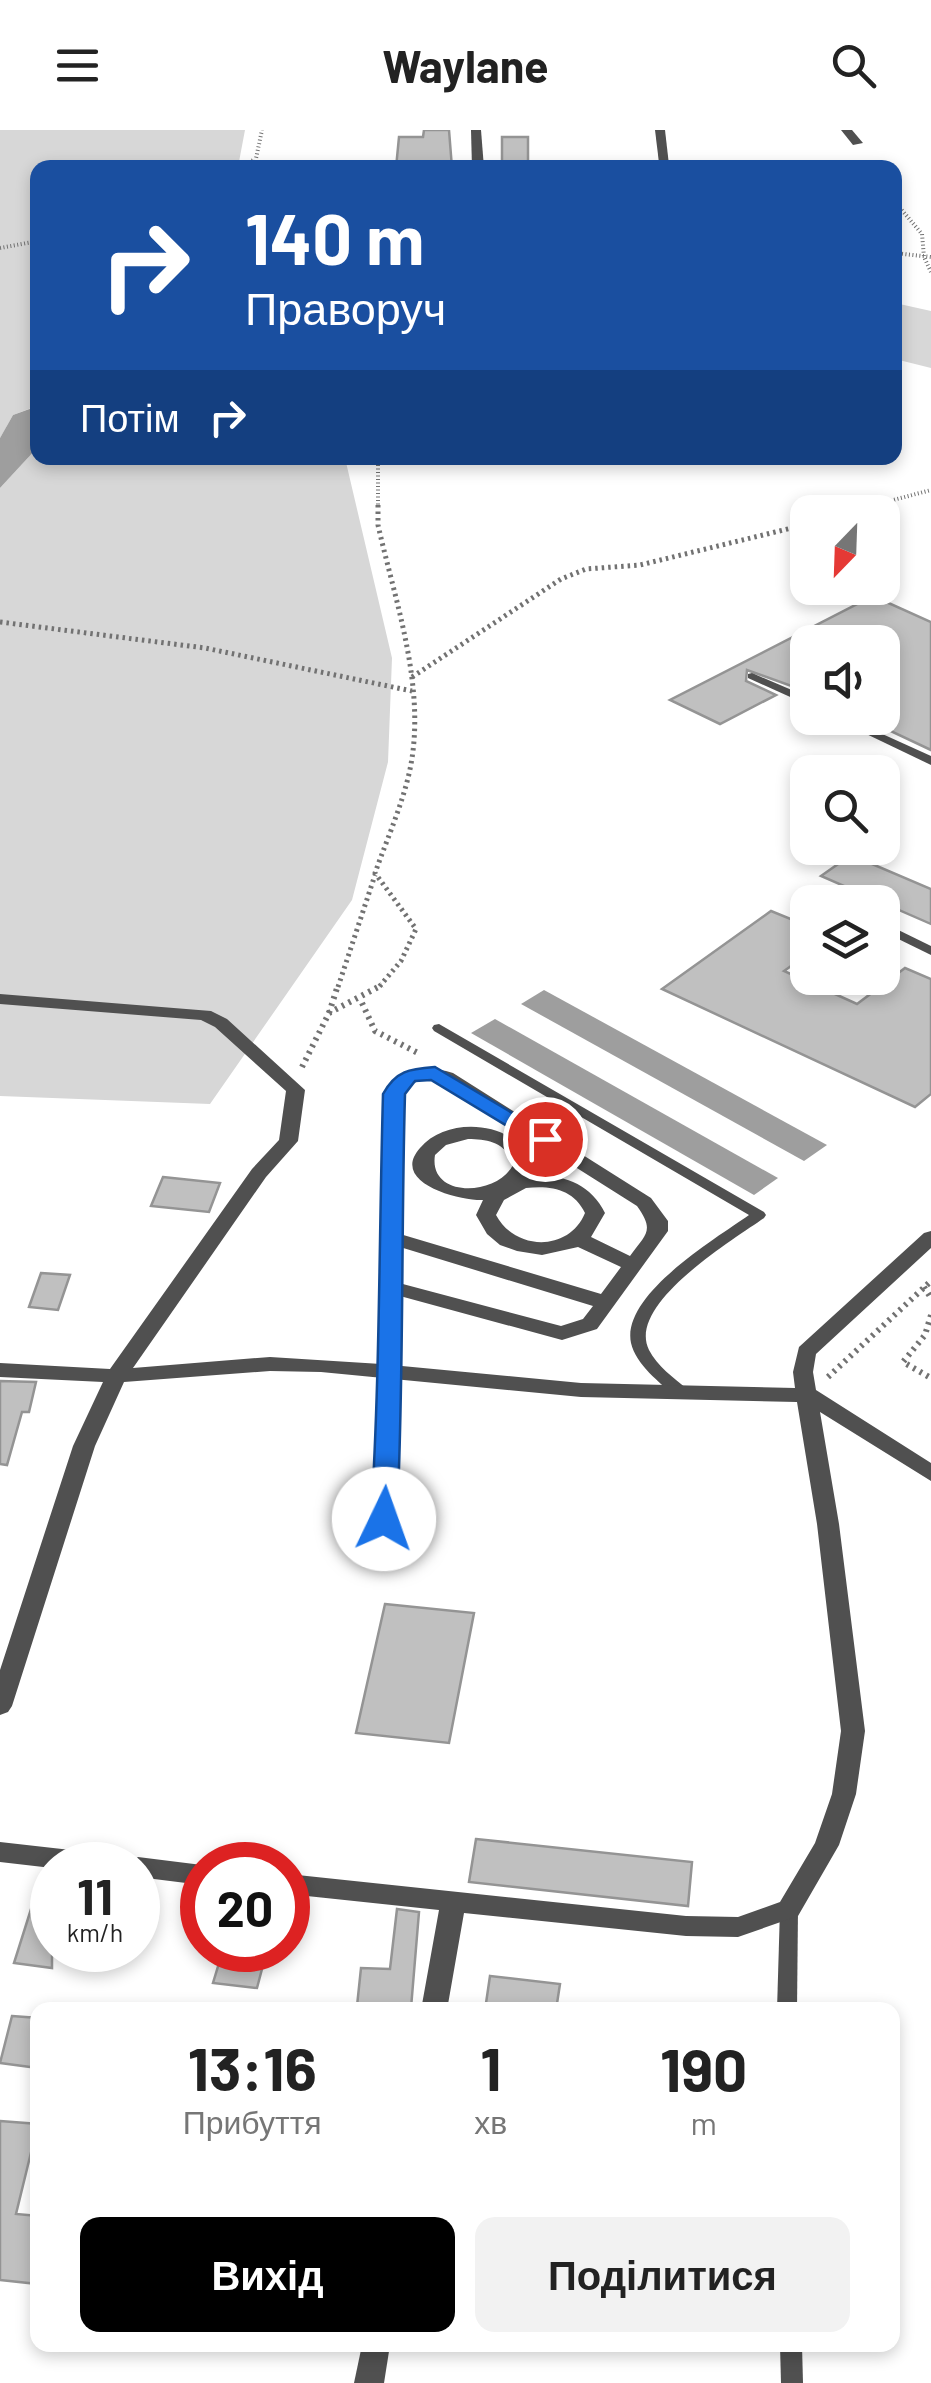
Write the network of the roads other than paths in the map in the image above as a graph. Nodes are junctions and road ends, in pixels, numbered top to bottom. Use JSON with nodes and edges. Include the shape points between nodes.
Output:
{"nodes":[{"id":1,"x":476,"y":130,"type":"edge"},
{"id":2,"x":660,"y":130,"type":"edge"},
{"id":3,"x":846,"y":130,"type":"edge"},
{"id":4,"x":857,"y":143,"type":"dead end"},
{"id":5,"x":478,"y":160,"type":"edge"},
{"id":6,"x":665,"y":160,"type":"edge"},
{"id":7,"x":752,"y":676,"type":"dead end"},
{"id":8,"x":790,"y":694,"type":"edge"},
{"id":9,"x":875,"y":735,"type":"edge"},
{"id":10,"x":931,"y":761,"type":"edge"},
{"id":11,"x":900,"y":935,"type":"edge"},
{"id":12,"x":931,"y":950,"type":"edge"},
{"id":13,"x":0,"y":999,"type":"edge"},
{"id":14,"x":440,"y":1028,"type":"dead end"},
{"id":15,"x":504,"y":1189,"type":"junction"},
{"id":16,"x":391,"y":1238,"type":"junction"},
{"id":17,"x":931,"y":1238,"type":"edge"},
{"id":18,"x":578,"y":1240,"type":"junction"},
{"id":19,"x":632,"y":1265,"type":"junction"},
{"id":20,"x":388,"y":1287,"type":"junction"},
{"id":21,"x":604,"y":1302,"type":"junction"},
{"id":22,"x":392,"y":1369,"type":"junction"},
{"id":23,"x":0,"y":1370,"type":"edge"},
{"id":24,"x":116,"y":1376,"type":"junction"},
{"id":25,"x":680,"y":1394,"type":"junction"},
{"id":26,"x":809,"y":1394,"type":"junction"},
{"id":27,"x":931,"y":1473,"type":"edge"},
{"id":28,"x":384,"y":1519,"type":"dead end"},
{"id":29,"x":0,"y":1706,"type":"edge"},
{"id":30,"x":0,"y":1852,"type":"edge"},
{"id":31,"x":30,"y":1855,"type":"edge"},
{"id":32,"x":310,"y":1887,"type":"edge"},
{"id":33,"x":453,"y":1903,"type":"junction"},
{"id":34,"x":789,"y":1910,"type":"junction"},
{"id":35,"x":435,"y":2002,"type":"edge"},
{"id":36,"x":787,"y":2002,"type":"edge"},
{"id":37,"x":375,"y":2352,"type":"edge"},
{"id":38,"x":791,"y":2352,"type":"edge"},
{"id":39,"x":370,"y":2383,"type":"edge"},
{"id":40,"x":792,"y":2383,"type":"edge"}],
"edges":[{"from":1,"to":5,"type":"street"},
{"from":2,"to":6,"type":"street"},
{"from":3,"to":4,"type":"street"},
{"from":7,"to":8,"type":"lane"},
{"from":9,"to":10,"type":"lane"},
{"from":11,"to":12,"type":"lane"},
{"from":13,"to":24,"type":"street","via":[[205,1015],[296,1090],[288,1141]]},
{"from":14,"to":25,"type":"lane","via":[[759,1214],[644,1309],[639,1346]]},
{"from":15,"to":15,"type":"street","via":[[523,1165],[507,1141],[481,1133],[453,1135],[424,1154],[422,1171],[436,1187],[477,1196]]},
{"from":15,"to":18,"type":"street","via":[[531,1181],[574,1188],[594,1214]]},
{"from":15,"to":18,"type":"street","via":[[486,1215],[496,1233],[535,1248]]},
{"from":16,"to":19,"type":"street","via":[[394,1094],[410,1075],[435,1073],[644,1202],[658,1231]]},
{"from":16,"to":20,"type":"street"},
{"from":16,"to":21,"type":"street"},
{"from":17,"to":26,"type":"street","via":[[806,1352]]},
{"from":18,"to":19,"type":"street"},
{"from":19,"to":21,"type":"street"},
{"from":20,"to":21,"type":"street","via":[[562,1333],[590,1324]]},
{"from":20,"to":22,"type":"street"},
{"from":22,"to":24,"type":"street","via":[[270,1364]]},
{"from":22,"to":25,"type":"street"},
{"from":22,"to":28,"type":"lane"},
{"from":23,"to":24,"type":"street"},
{"from":24,"to":29,"type":"street","via":[[84,1446]]},
{"from":25,"to":26,"type":"street"},
{"from":26,"to":27,"type":"street"},
{"from":26,"to":34,"type":"street","via":[[853,1731],[844,1794],[827,1844]]},
{"from":30,"to":31,"type":"street"},
{"from":32,"to":33,"type":"street"},
{"from":33,"to":34,"type":"street","via":[[738,1928]]},
{"from":33,"to":35,"type":"street"},
{"from":34,"to":36,"type":"lane"},
{"from":37,"to":39,"type":"street"},
{"from":38,"to":40,"type":"lane"}]}
